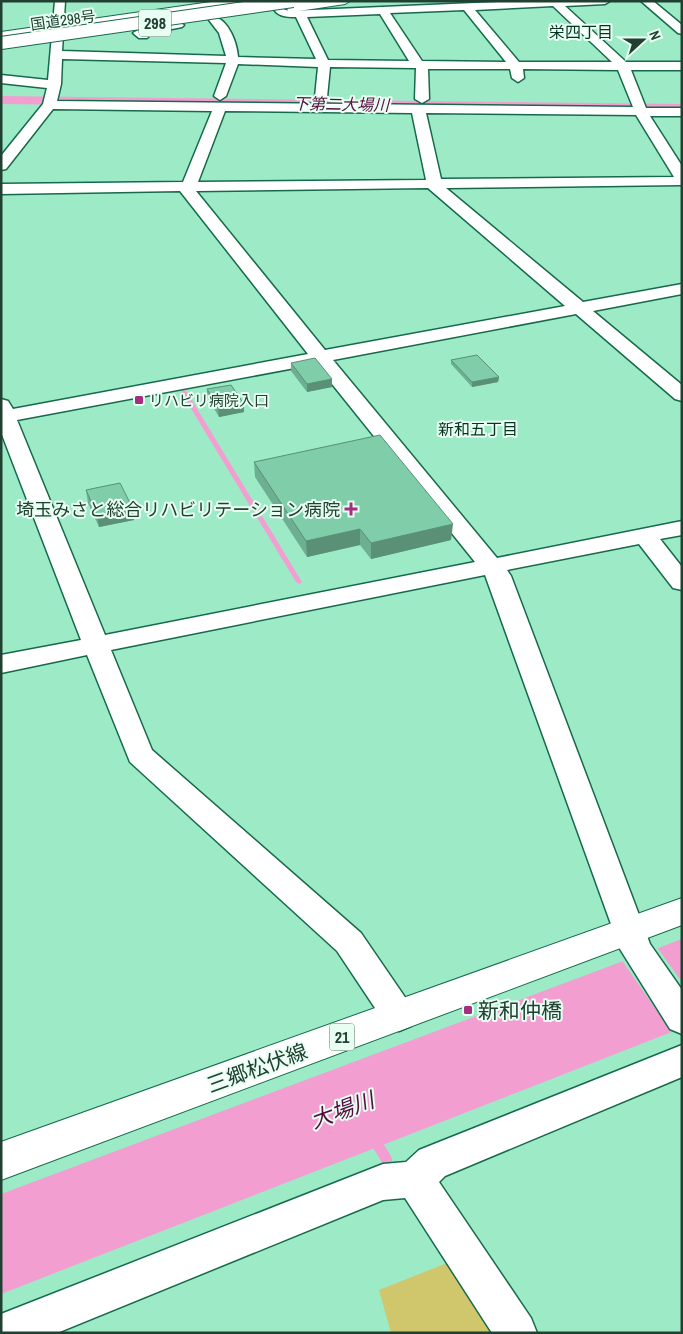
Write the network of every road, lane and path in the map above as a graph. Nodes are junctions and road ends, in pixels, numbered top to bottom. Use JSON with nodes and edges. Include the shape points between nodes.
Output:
{"nodes":[{"id":1,"x":60,"y":1,"type":"edge"},
{"id":2,"x":203,"y":1,"type":"edge"},
{"id":3,"x":243,"y":1,"type":"edge"},
{"id":4,"x":263,"y":1,"type":"edge"},
{"id":5,"x":293,"y":1,"type":"edge"},
{"id":6,"x":310,"y":1,"type":"edge"},
{"id":7,"x":345,"y":1,"type":"edge"},
{"id":8,"x":605,"y":1,"type":"edge"},
{"id":9,"x":646,"y":1,"type":"edge"},
{"id":10,"x":562,"y":2,"type":"edge"},
{"id":11,"x":398,"y":5,"type":"edge"},
{"id":12,"x":467,"y":7,"type":"junction"},
{"id":13,"x":383,"y":10,"type":"junction"},
{"id":14,"x":280,"y":11,"type":"junction"},
{"id":15,"x":300,"y":13,"type":"junction"},
{"id":16,"x":113,"y":20,"type":"junction"},
{"id":17,"x":215,"y":20,"type":"junction"},
{"id":18,"x":159,"y":23,"type":"junction"},
{"id":19,"x":178,"y":25,"type":"junction"},
{"id":20,"x":682,"y":31,"type":"edge"},
{"id":21,"x":57,"y":32,"type":"junction"},
{"id":22,"x":143,"y":36,"type":"dead end"},
{"id":23,"x":1,"y":37,"type":"edge"},
{"id":24,"x":1,"y":45,"type":"edge"},
{"id":25,"x":56,"y":55,"type":"junction"},
{"id":26,"x":233,"y":61,"type":"junction"},
{"id":27,"x":324,"y":63,"type":"junction"},
{"id":28,"x":420,"y":65,"type":"junction"},
{"id":29,"x":516,"y":66,"type":"junction"},
{"id":30,"x":623,"y":66,"type":"junction"},
{"id":31,"x":682,"y":66,"type":"edge"},
{"id":32,"x":1,"y":79,"type":"edge"},
{"id":33,"x":520,"y":84,"type":"dead end"},
{"id":34,"x":52,"y":94,"type":"junction"},
{"id":35,"x":321,"y":97,"type":"junction"},
{"id":36,"x":220,"y":102,"type":"junction"},
{"id":37,"x":682,"y":102,"type":"edge"},
{"id":38,"x":420,"y":104,"type":"junction"},
{"id":39,"x":639,"y":106,"type":"junction"},
{"id":40,"x":682,"y":112,"type":"edge"},
{"id":41,"x":7,"y":149,"type":"edge"},
{"id":42,"x":1,"y":166,"type":"edge"},
{"id":43,"x":680,"y":181,"type":"edge"},
{"id":44,"x":432,"y":183,"type":"junction"},
{"id":45,"x":187,"y":186,"type":"junction"},
{"id":46,"x":1,"y":189,"type":"edge"},
{"id":47,"x":682,"y":289,"type":"edge"},
{"id":48,"x":579,"y":308,"type":"junction"},
{"id":49,"x":321,"y":358,"type":"junction"},
{"id":50,"x":682,"y":395,"type":"edge"},
{"id":51,"x":3,"y":413,"type":"edge"},
{"id":52,"x":682,"y":528,"type":"edge"},
{"id":53,"x":644,"y":535,"type":"junction"},
{"id":54,"x":491,"y":567,"type":"junction"},
{"id":55,"x":682,"y":583,"type":"edge"},
{"id":56,"x":97,"y":645,"type":"junction"},
{"id":57,"x":1,"y":664,"type":"edge"},
{"id":58,"x":682,"y":910,"type":"edge"},
{"id":59,"x":632,"y":939,"type":"junction"},
{"id":60,"x":399,"y":1016,"type":"junction"},
{"id":61,"x":682,"y":1019,"type":"edge"},
{"id":62,"x":682,"y":1061,"type":"edge"},
{"id":63,"x":1,"y":1161,"type":"edge"},
{"id":64,"x":415,"y":1179,"type":"junction"},
{"id":65,"x":5,"y":1333,"type":"edge"},
{"id":66,"x":516,"y":1333,"type":"edge"}],
"edges":[{"from":1,"to":21,"type":"street"},
{"from":2,"to":16,"type":"main road","name":"国道298号","number":"298","via":[[139,10]]},
{"from":3,"to":16,"type":"main road","name":"国道298号","number":"298"},
{"from":4,"to":23,"type":"main road"},
{"from":5,"to":24,"type":"main road","bridge":true},
{"from":6,"to":18,"type":"main road","name":"国道298号","number":"298"},
{"from":7,"to":14,"type":"main road","name":"国道298号","number":"298"},
{"from":8,"to":10,"type":"street"},
{"from":9,"to":20,"type":"street"},
{"from":10,"to":12,"type":"street"},
{"from":10,"to":30,"type":"street"},
{"from":11,"to":12,"type":"street"},
{"from":11,"to":13,"type":"street"},
{"from":12,"to":29,"type":"street"},
{"from":13,"to":15,"type":"street"},
{"from":13,"to":28,"type":"street"},
{"from":14,"to":15,"type":"street"},
{"from":14,"to":17,"type":"main road","name":"国道298号","number":"298"},
{"from":15,"to":27,"type":"street"},
{"from":16,"to":21,"type":"main road","name":"国道298号","number":"298"},
{"from":17,"to":19,"type":"main road","name":"国道298号","number":"298"},
{"from":17,"to":26,"type":"street","via":[[221,24],[228,38]]},
{"from":18,"to":19,"type":"main road","name":"国道298号","number":"298"},
{"from":18,"to":21,"type":"main road","name":"国道298号","number":"298"},
{"from":19,"to":22,"type":"street","via":[[144,30],[139,33]]},
{"from":21,"to":23,"type":"main road","name":"国道298号","number":"298"},
{"from":21,"to":24,"type":"main road","name":"国道298号","number":"298"},
{"from":21,"to":25,"type":"street"},
{"from":25,"to":26,"type":"street"},
{"from":25,"to":34,"type":"street"},
{"from":26,"to":27,"type":"street"},
{"from":26,"to":36,"type":"street"},
{"from":27,"to":28,"type":"street"},
{"from":27,"to":35,"type":"street"},
{"from":28,"to":29,"type":"street"},
{"from":28,"to":38,"type":"street"},
{"from":29,"to":30,"type":"street"},
{"from":29,"to":33,"type":"street"},
{"from":30,"to":31,"type":"street"},
{"from":30,"to":39,"type":"street"},
{"from":32,"to":34,"type":"street","via":[[40,84]]},
{"from":34,"to":36,"type":"street"},
{"from":34,"to":41,"type":"street"},
{"from":35,"to":36,"type":"street"},
{"from":35,"to":38,"type":"street"},
{"from":36,"to":38,"type":"street"},
{"from":36,"to":45,"type":"street"},
{"from":37,"to":39,"type":"street"},
{"from":38,"to":39,"type":"street"},
{"from":38,"to":44,"type":"street"},
{"from":39,"to":40,"type":"street"},
{"from":39,"to":43,"type":"street"},
{"from":41,"to":42,"type":"street"},
{"from":43,"to":44,"type":"street"},
{"from":44,"to":45,"type":"street"},
{"from":44,"to":48,"type":"street"},
{"from":45,"to":46,"type":"street"},
{"from":45,"to":49,"type":"street"},
{"from":47,"to":48,"type":"street"},
{"from":48,"to":49,"type":"street"},
{"from":48,"to":50,"type":"street"},
{"from":49,"to":51,"type":"street"},
{"from":49,"to":54,"type":"street"},
{"from":51,"to":56,"type":"street"},
{"from":52,"to":53,"type":"street"},
{"from":53,"to":54,"type":"street"},
{"from":53,"to":55,"type":"street"},
{"from":54,"to":56,"type":"street"},
{"from":54,"to":59,"type":"street","via":[[499,576]]},
{"from":56,"to":57,"type":"street"},
{"from":56,"to":60,"type":"street","via":[[140,755],[349,942]]},
{"from":58,"to":59,"type":"main road","name":"三郷松伏線","number":"21"},
{"from":59,"to":60,"type":"main road","name":"三郷松伏線","number":"21"},
{"from":59,"to":61,"type":"street"},
{"from":60,"to":63,"type":"main road","name":"三郷松伏線","number":"21"},
{"from":62,"to":64,"type":"street","via":[[432,1163]]},
{"from":64,"to":65,"type":"street","via":[[383,1182]]},
{"from":64,"to":66,"type":"street"}]}
